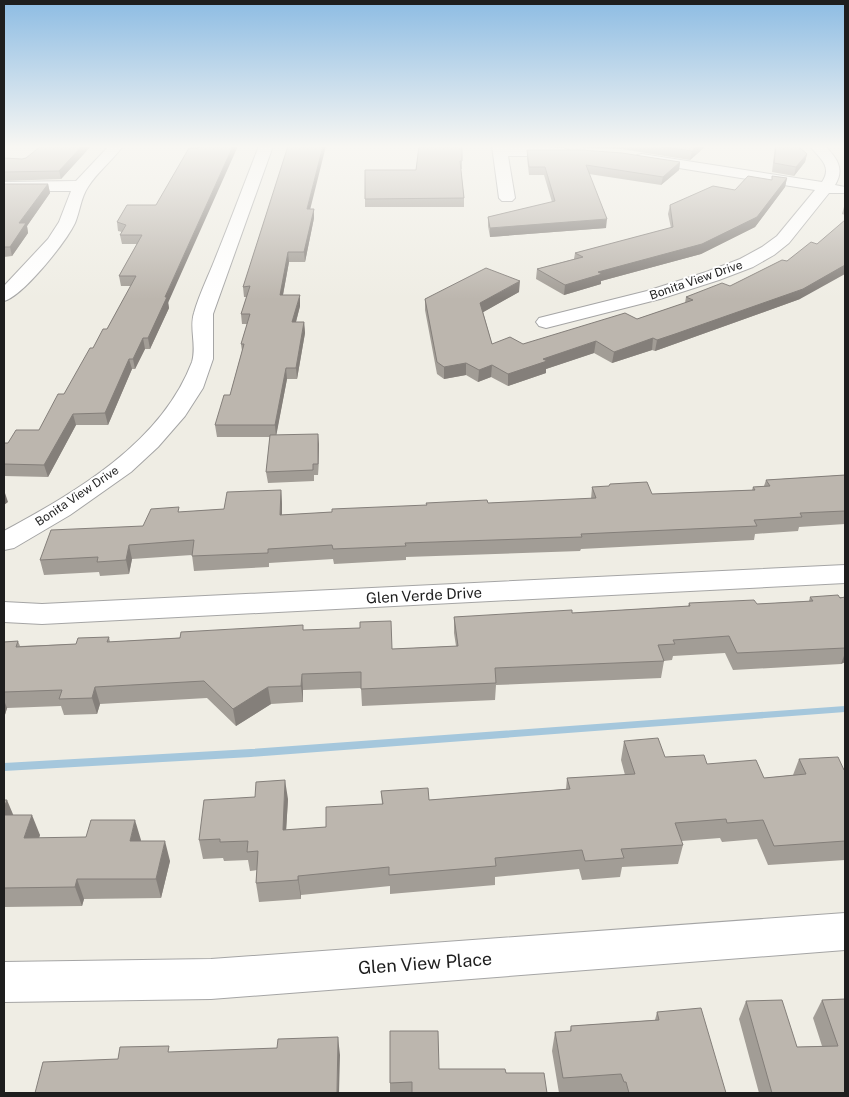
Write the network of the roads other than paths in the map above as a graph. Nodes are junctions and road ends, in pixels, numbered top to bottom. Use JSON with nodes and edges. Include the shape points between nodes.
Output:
{"nodes":[{"id":1,"x":76,"y":197,"type":"edge"},
{"id":2,"x":247,"y":197,"type":"edge"},
{"id":3,"x":818,"y":197,"type":"edge"},
{"id":4,"x":4,"y":295,"type":"edge"},
{"id":5,"x":546,"y":322,"type":"dead end"},
{"id":6,"x":4,"y":542,"type":"edge"},
{"id":7,"x":845,"y":574,"type":"edge"},
{"id":8,"x":4,"y":612,"type":"edge"},
{"id":9,"x":845,"y":931,"type":"edge"},
{"id":10,"x":4,"y":982,"type":"edge"}],
"edges":[{"from":1,"to":4,"type":"street","via":[[55,242]]},
{"from":2,"to":6,"type":"street","name":"Bonita View Drive","via":[[203,314],[206,344],[203,360],[186,396],[157,434],[114,472],[57,512]]},
{"from":3,"to":5,"type":"street","name":"Bonita View Drive","via":[[781,242],[751,261],[676,289]]},
{"from":7,"to":8,"type":"street","name":"Glen Verde Drive","via":[[42,614]]},
{"from":9,"to":10,"type":"street","name":"Glen View Place","via":[[220,979]]}]}
